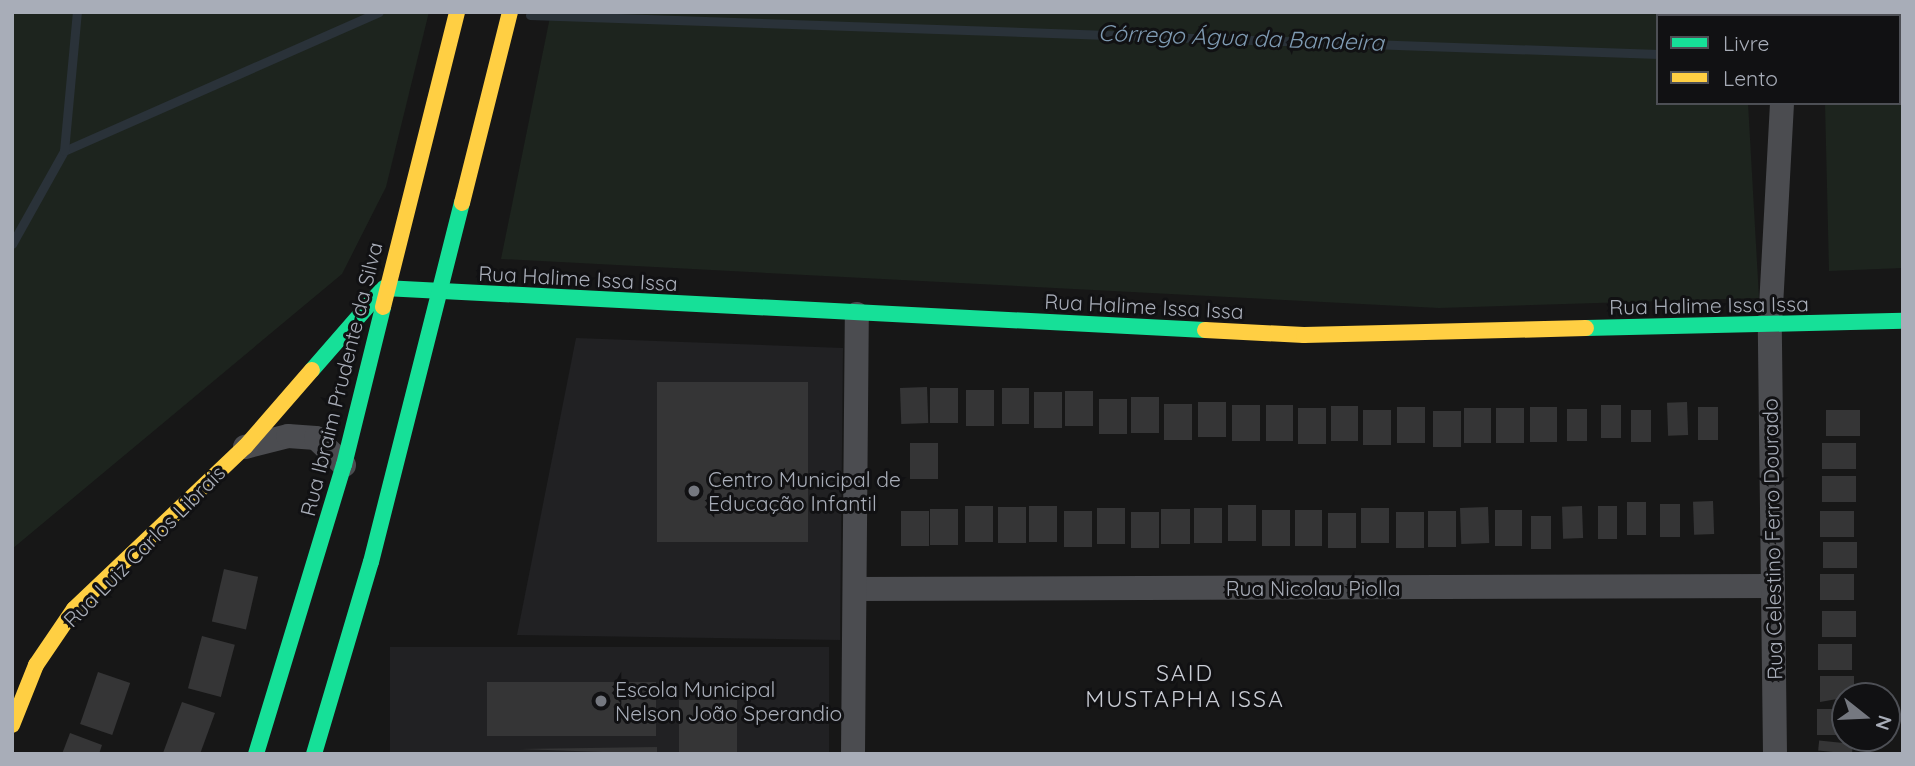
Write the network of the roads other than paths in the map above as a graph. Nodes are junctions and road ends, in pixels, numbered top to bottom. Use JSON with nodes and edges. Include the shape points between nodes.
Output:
{"nodes":[{"id":1,"x":457,"y":12,"type":"edge"},
{"id":2,"x":510,"y":12,"type":"edge"},
{"id":3,"x":1782,"y":105,"type":"edge"},
{"id":4,"x":384,"y":288,"type":"junction"},
{"id":5,"x":437,"y":291,"type":"junction"},
{"id":6,"x":857,"y":314,"type":"junction"},
{"id":7,"x":1903,"y":321,"type":"edge"},
{"id":8,"x":1770,"y":325,"type":"junction"},
{"id":9,"x":245,"y":447,"type":"junction"},
{"id":10,"x":344,"y":465,"type":"junction"},
{"id":11,"x":1771,"y":586,"type":"junction"},
{"id":12,"x":855,"y":589,"type":"junction"},
{"id":13,"x":12,"y":725,"type":"edge"},
{"id":14,"x":259,"y":750,"type":"edge"},
{"id":15,"x":314,"y":754,"type":"edge"},
{"id":16,"x":853,"y":754,"type":"edge"},
{"id":17,"x":1775,"y":754,"type":"edge"}],
"edges":[{"from":1,"to":4,"type":"street","name":"Rua Ibraim Prudente da Silva"},
{"from":2,"to":5,"type":"street"},
{"from":3,"to":8,"type":"street","name":"Rua Celestino Ferro Dourado"},
{"from":4,"to":5,"type":"street","name":"Rua Halime Issa Issa"},
{"from":4,"to":9,"type":"street","name":"Rua Luiz Carlos Librais"},
{"from":4,"to":10,"type":"street","name":"Rua Ibraim Prudente da Silva"},
{"from":5,"to":6,"type":"street","name":"Rua Halime Issa Issa"},
{"from":5,"to":15,"type":"street","via":[[368,574]]},
{"from":6,"to":8,"type":"street","name":"Rua Halime Issa Issa","via":[[1304,335]]},
{"from":6,"to":12,"type":"street"},
{"from":7,"to":8,"type":"street","name":"Rua Halime Issa Issa"},
{"from":8,"to":11,"type":"street","name":"Rua Celestino Ferro Dourado"},
{"from":9,"to":10,"type":"street","name":"Rua Luiz Carlos Librais","via":[[288,436],[316,438]]},
{"from":9,"to":13,"type":"street","name":"Rua Luiz Carlos Librais","via":[[74,609],[36,665]]},
{"from":10,"to":14,"type":"street","name":"Rua Ibraim Prudente da Silva"},
{"from":11,"to":12,"type":"street","name":"Rua Nicolau Piolla"},
{"from":11,"to":17,"type":"street","name":"Rua Celestino Ferro Dourado"},
{"from":12,"to":16,"type":"street"}]}
